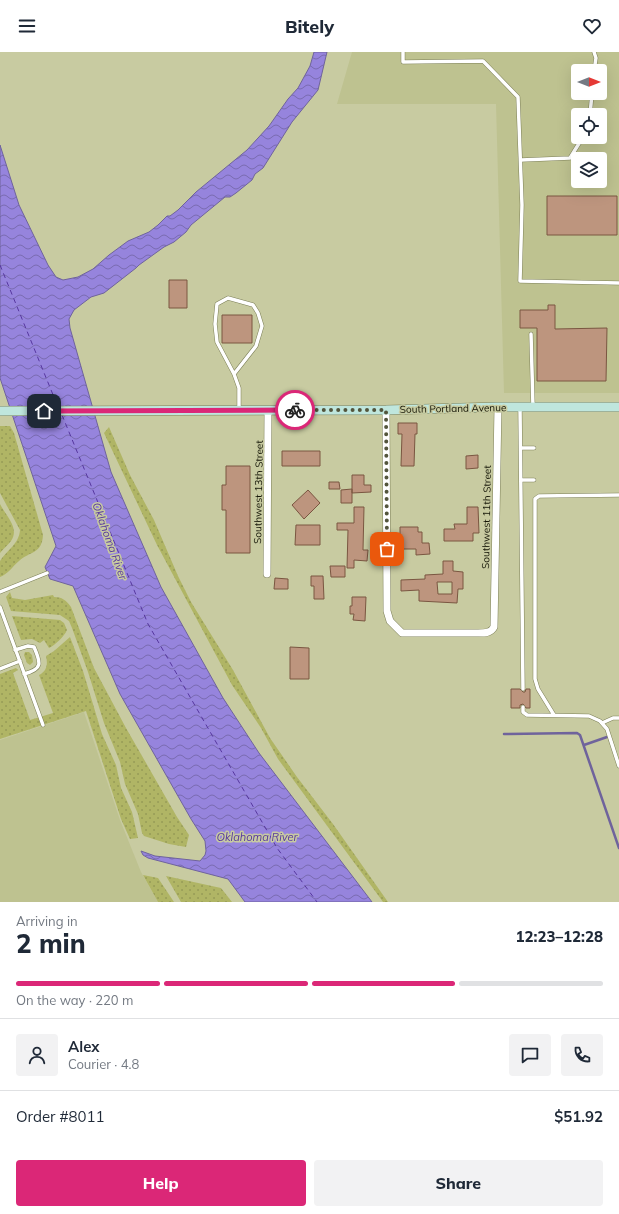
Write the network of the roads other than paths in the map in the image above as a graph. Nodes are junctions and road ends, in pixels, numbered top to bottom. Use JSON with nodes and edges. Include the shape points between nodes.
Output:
{"nodes":[{"id":1,"x":403,"y":52,"type":"edge"},
{"id":2,"x":594,"y":52,"type":"edge"},
{"id":3,"x":595,"y":64,"type":"edge"},
{"id":4,"x":579,"y":144,"type":"edge"},
{"id":5,"x":521,"y":160,"type":"junction"},
{"id":6,"x":619,"y":283,"type":"edge"},
{"id":7,"x":531,"y":334,"type":"dead end"},
{"id":8,"x":234,"y":374,"type":"junction"},
{"id":9,"x":619,"y":406,"type":"edge"},
{"id":10,"x":498,"y":407,"type":"junction"},
{"id":11,"x":520,"y":407,"type":"junction"},
{"id":12,"x":533,"y":407,"type":"junction"},
{"id":13,"x":239,"y":410,"type":"junction"},
{"id":14,"x":268,"y":410,"type":"junction"},
{"id":15,"x":386,"y":410,"type":"junction"},
{"id":16,"x":0,"y":411,"type":"edge"},
{"id":17,"x":521,"y":448,"type":"junction"},
{"id":18,"x":534,"y":448,"type":"dead end"},
{"id":19,"x":522,"y":480,"type":"junction"},
{"id":20,"x":534,"y":480,"type":"dead end"},
{"id":21,"x":619,"y":495,"type":"edge"},
{"id":22,"x":47,"y":573,"type":"dead end"},
{"id":23,"x":267,"y":574,"type":"dead end"},
{"id":24,"x":0,"y":592,"type":"edge"},
{"id":25,"x":0,"y":607,"type":"edge"},
{"id":26,"x":16,"y":650,"type":"junction"},
{"id":27,"x":20,"y":662,"type":"junction"},
{"id":28,"x":0,"y":669,"type":"edge"},
{"id":29,"x":24,"y":674,"type":"junction"},
{"id":30,"x":523,"y":689,"type":"dead end"},
{"id":31,"x":523,"y":708,"type":"dead end"},
{"id":32,"x":554,"y":715,"type":"junction"},
{"id":33,"x":619,"y":718,"type":"edge"},
{"id":34,"x":602,"y":723,"type":"junction"},
{"id":35,"x":43,"y":725,"type":"dead end"},
{"id":36,"x":619,"y":766,"type":"edge"}],
"edges":[{"from":1,"to":5,"type":"lane","via":[[403,62],[483,61],[518,96]]},
{"from":2,"to":3,"type":"lane"},
{"from":4,"to":5,"type":"lane","via":[[570,158]]},
{"from":5,"to":6,"type":"lane","via":[[520,281]]},
{"from":7,"to":12,"type":"lane"},
{"from":8,"to":8,"type":"lane","via":[[217,342],[215,324],[217,304],[228,298],[253,305],[262,326],[256,346]]},
{"from":8,"to":13,"type":"lane","via":[[239,388]]},
{"from":9,"to":12,"type":"main road","name":"South Portland Avenue"},
{"from":10,"to":11,"type":"main road","name":"South Portland Avenue"},
{"from":10,"to":15,"type":"main road","name":"South Portland Avenue"},
{"from":10,"to":15,"type":"street","name":"Southwest 11th Street","via":[[494,627],[487,633],[402,633],[390,621],[387,611]]},
{"from":11,"to":12,"type":"main road","name":"South Portland Avenue"},
{"from":11,"to":17,"type":"lane"},
{"from":13,"to":14,"type":"main road","name":"South Portland Avenue"},
{"from":13,"to":16,"type":"main road","name":"South Portland Avenue"},
{"from":14,"to":15,"type":"main road","name":"South Portland Avenue"},
{"from":14,"to":23,"type":"street","name":"Southwest 13th Street"},
{"from":17,"to":18,"type":"lane"},
{"from":17,"to":19,"type":"lane"},
{"from":19,"to":20,"type":"lane"},
{"from":19,"to":30,"type":"lane"},
{"from":21,"to":32,"type":"lane","via":[[539,496],[535,499],[535,679],[538,689]]},
{"from":22,"to":24,"type":"lane"},
{"from":25,"to":26,"type":"lane"},
{"from":26,"to":27,"type":"lane"},
{"from":26,"to":29,"type":"lane","via":[[34,647],[40,661],[36,670]]},
{"from":27,"to":28,"type":"lane"},
{"from":27,"to":29,"type":"lane"},
{"from":29,"to":35,"type":"lane"},
{"from":31,"to":32,"type":"lane","via":[[525,714]]},
{"from":32,"to":34,"type":"lane","via":[[589,716]]},
{"from":33,"to":34,"type":"lane"},
{"from":34,"to":36,"type":"lane","via":[[607,729]]}]}
